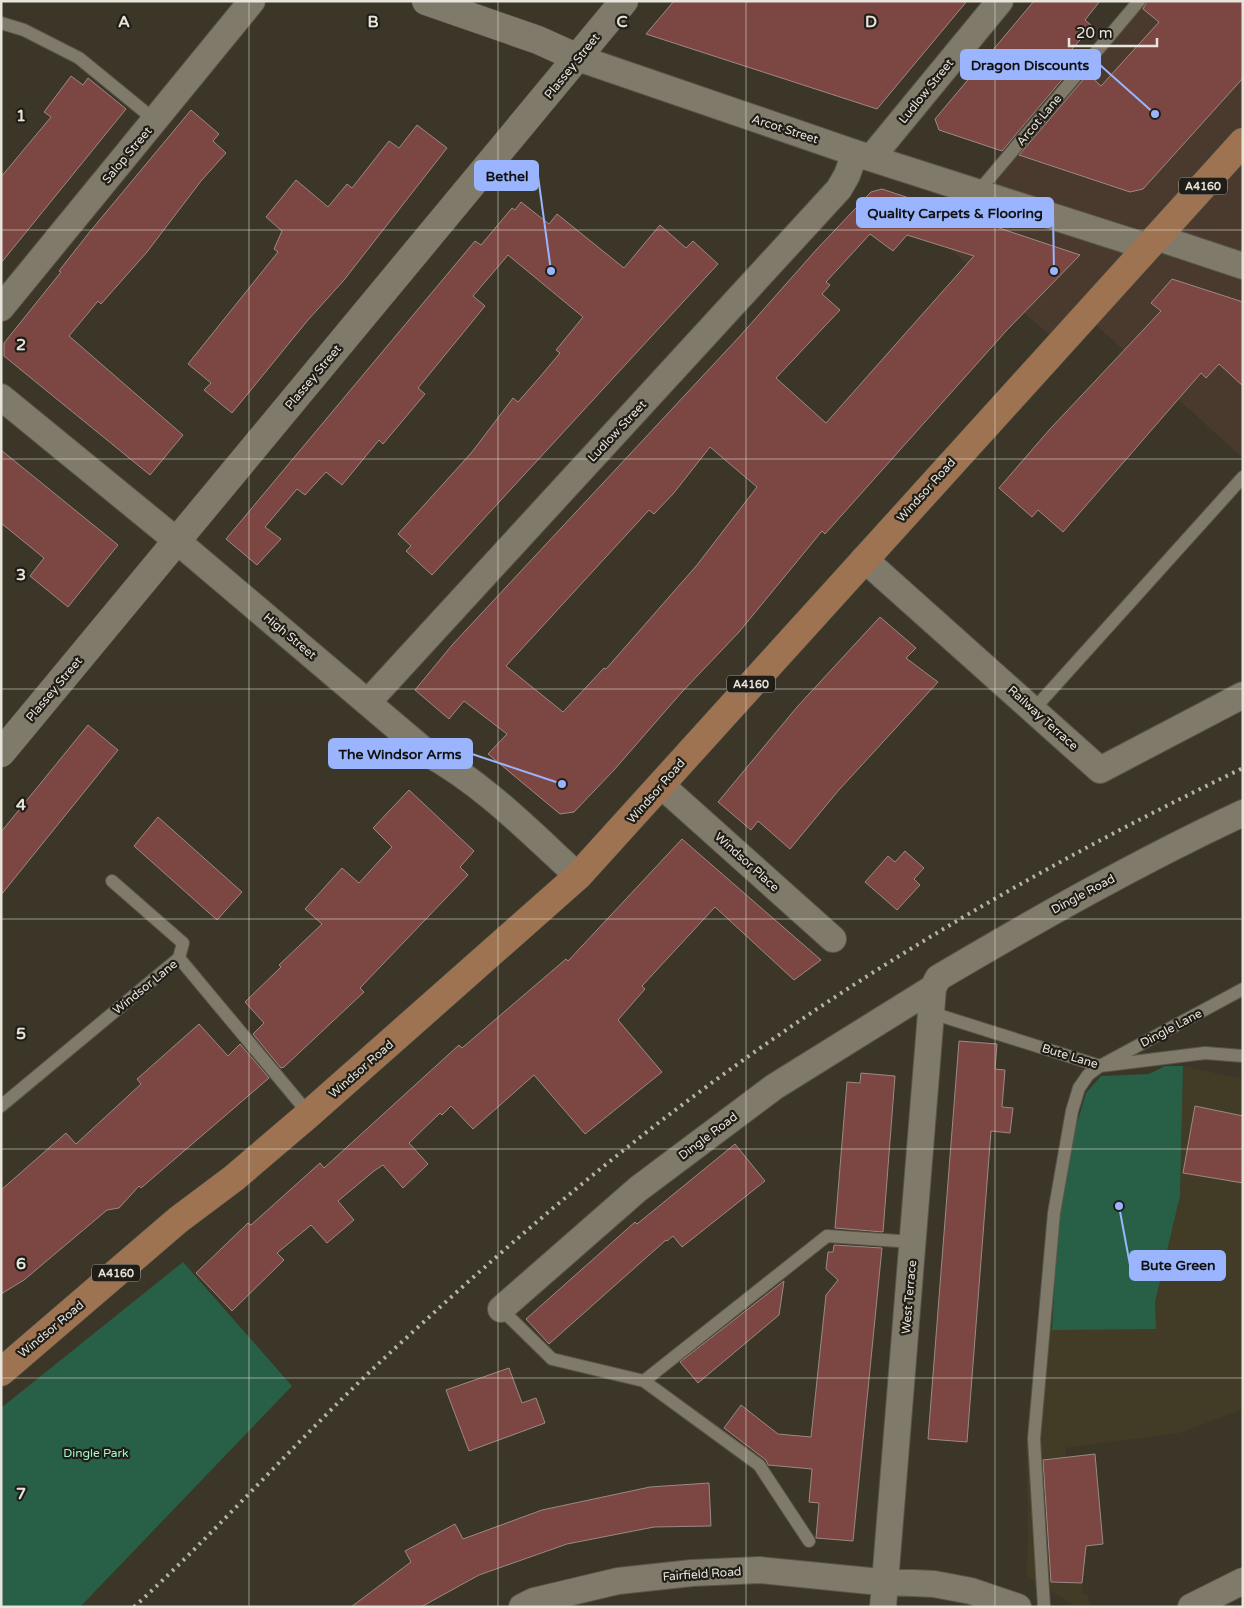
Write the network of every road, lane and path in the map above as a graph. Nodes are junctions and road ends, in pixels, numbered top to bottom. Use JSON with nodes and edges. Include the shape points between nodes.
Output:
{"nodes":[{"id":1,"x":252,"y":1,"type":"edge"},
{"id":2,"x":426,"y":1,"type":"edge"},
{"id":3,"x":624,"y":1,"type":"edge"},
{"id":4,"x":1000,"y":1,"type":"edge"},
{"id":5,"x":1139,"y":1,"type":"edge"},
{"id":6,"x":1,"y":23,"type":"edge"},
{"id":7,"x":578,"y":58,"type":"junction"},
{"id":8,"x":156,"y":121,"type":"junction"},
{"id":9,"x":1243,"y":142,"type":"edge"},
{"id":10,"x":863,"y":155,"type":"junction"},
{"id":11,"x":977,"y":193,"type":"junction"},
{"id":12,"x":1152,"y":242,"type":"junction"},
{"id":13,"x":1243,"y":266,"type":"edge"},
{"id":14,"x":1,"y":308,"type":"edge"},
{"id":15,"x":1,"y":397,"type":"edge"},
{"id":16,"x":1243,"y":477,"type":"edge"},
{"id":17,"x":177,"y":541,"type":"junction"},
{"id":18,"x":864,"y":559,"type":"junction"},
{"id":19,"x":1243,"y":695,"type":"edge"},
{"id":20,"x":368,"y":702,"type":"junction"},
{"id":21,"x":1034,"y":709,"type":"junction"},
{"id":22,"x":1,"y":753,"type":"edge"},
{"id":23,"x":662,"y":785,"type":"junction"},
{"id":24,"x":1243,"y":813,"type":"edge"},
{"id":25,"x":578,"y":876,"type":"junction"},
{"id":26,"x":112,"y":882,"type":"dead end"},
{"id":27,"x":833,"y":939,"type":"dead end"},
{"id":28,"x":179,"y":958,"type":"junction"},
{"id":29,"x":1243,"y":989,"type":"edge"},
{"id":30,"x":932,"y":1000,"type":"junction"},
{"id":31,"x":1243,"y":1056,"type":"edge"},
{"id":32,"x":1100,"y":1066,"type":"junction"},
{"id":33,"x":1,"y":1106,"type":"edge"},
{"id":34,"x":310,"y":1114,"type":"junction"},
{"id":35,"x":913,"y":1242,"type":"junction"},
{"id":36,"x":501,"y":1309,"type":"joint"},
{"id":37,"x":1,"y":1372,"type":"edge"},
{"id":38,"x":644,"y":1381,"type":"junction"},
{"id":39,"x":810,"y":1541,"type":"dead end"},
{"id":40,"x":1243,"y":1581,"type":"edge"},
{"id":41,"x":884,"y":1594,"type":"edge"},
{"id":42,"x":1195,"y":1606,"type":"edge"},
{"id":43,"x":522,"y":1607,"type":"edge"},
{"id":44,"x":1018,"y":1607,"type":"edge"},
{"id":45,"x":1044,"y":1607,"type":"edge"}],
"edges":[{"from":1,"to":8,"type":"street","name":"Salop Street"},
{"from":2,"to":7,"type":"street","name":"Arcot Street","via":[[538,40]]},
{"from":3,"to":7,"type":"street","name":"Plassey Street"},
{"from":4,"to":10,"type":"street","name":"Ludlow Street"},
{"from":5,"to":11,"type":"lane","name":"Arcot Lane"},
{"from":6,"to":8,"type":"lane","via":[[24,30],[79,58]]},
{"from":7,"to":10,"type":"street","name":"Arcot Street"},
{"from":7,"to":17,"type":"street","name":"Plassey Street"},
{"from":8,"to":14,"type":"street","name":"Salop Street"},
{"from":9,"to":12,"type":"main road","name":"Windsor Road","number":"A4160"},
{"from":10,"to":11,"type":"street","name":"Arcot Street"},
{"from":10,"to":20,"type":"street","name":"Ludlow Street","via":[[839,189]]},
{"from":11,"to":12,"type":"street","name":"Arcot Street"},
{"from":12,"to":13,"type":"street","name":"Arcot Street"},
{"from":12,"to":18,"type":"main road","name":"Windsor Road","number":"A4160"},
{"from":15,"to":17,"type":"street","name":"High Street"},
{"from":16,"to":21,"type":"lane"},
{"from":17,"to":20,"type":"street","name":"High Street"},
{"from":17,"to":22,"type":"street","name":"Plassey Street"},
{"from":18,"to":21,"type":"street","name":"Railway Terrace"},
{"from":18,"to":23,"type":"main road","name":"Windsor Road","number":"A4160"},
{"from":19,"to":21,"type":"street","name":"Railway Terrace","via":[[1100,770]]},
{"from":20,"to":25,"type":"street","name":"High Street","via":[[426,753],[455,768],[514,816]]},
{"from":23,"to":25,"type":"main road","name":"Windsor Road","number":"A4160"},
{"from":23,"to":27,"type":"street","name":"Windsor Place"},
{"from":24,"to":30,"type":"street","name":"Dingle Road","via":[[1131,868],[938,978]]},
{"from":25,"to":34,"type":"main road","name":"Windsor Road","number":"A4160"},
{"from":26,"to":28,"type":"lane","via":[[183,943]]},
{"from":28,"to":33,"type":"lane","name":"Windsor Lane"},
{"from":28,"to":34,"type":"lane","name":"Windsor Lane"},
{"from":29,"to":32,"type":"lane","name":"Dingle Lane"},
{"from":30,"to":32,"type":"lane","name":"Bute Lane"},
{"from":30,"to":35,"type":"street","name":"West Terrace"},
{"from":30,"to":36,"type":"street","name":"Dingle Road","via":[[774,1087],[638,1189]]},
{"from":31,"to":32,"type":"lane","name":"Bute Lane","via":[[1205,1053]]},
{"from":32,"to":45,"type":"lane","name":"Dingle Lane","via":[[1088,1075],[1072,1110],[1054,1213],[1034,1439]]},
{"from":34,"to":37,"type":"main road","name":"Windsor Road","number":"A4160","via":[[178,1220]]},
{"from":35,"to":38,"type":"lane","via":[[827,1236]]},
{"from":35,"to":41,"type":"street","name":"West Terrace"},
{"from":36,"to":38,"type":"lane","via":[[552,1359]]},
{"from":38,"to":39,"type":"lane","via":[[759,1465]]},
{"from":40,"to":42,"type":"street"},
{"from":41,"to":43,"type":"street","name":"Fairfield Road","via":[[760,1570],[618,1581],[534,1601]]},
{"from":41,"to":44,"type":"street","name":"Fairfield Road","via":[[934,1584],[971,1591]]}]}
